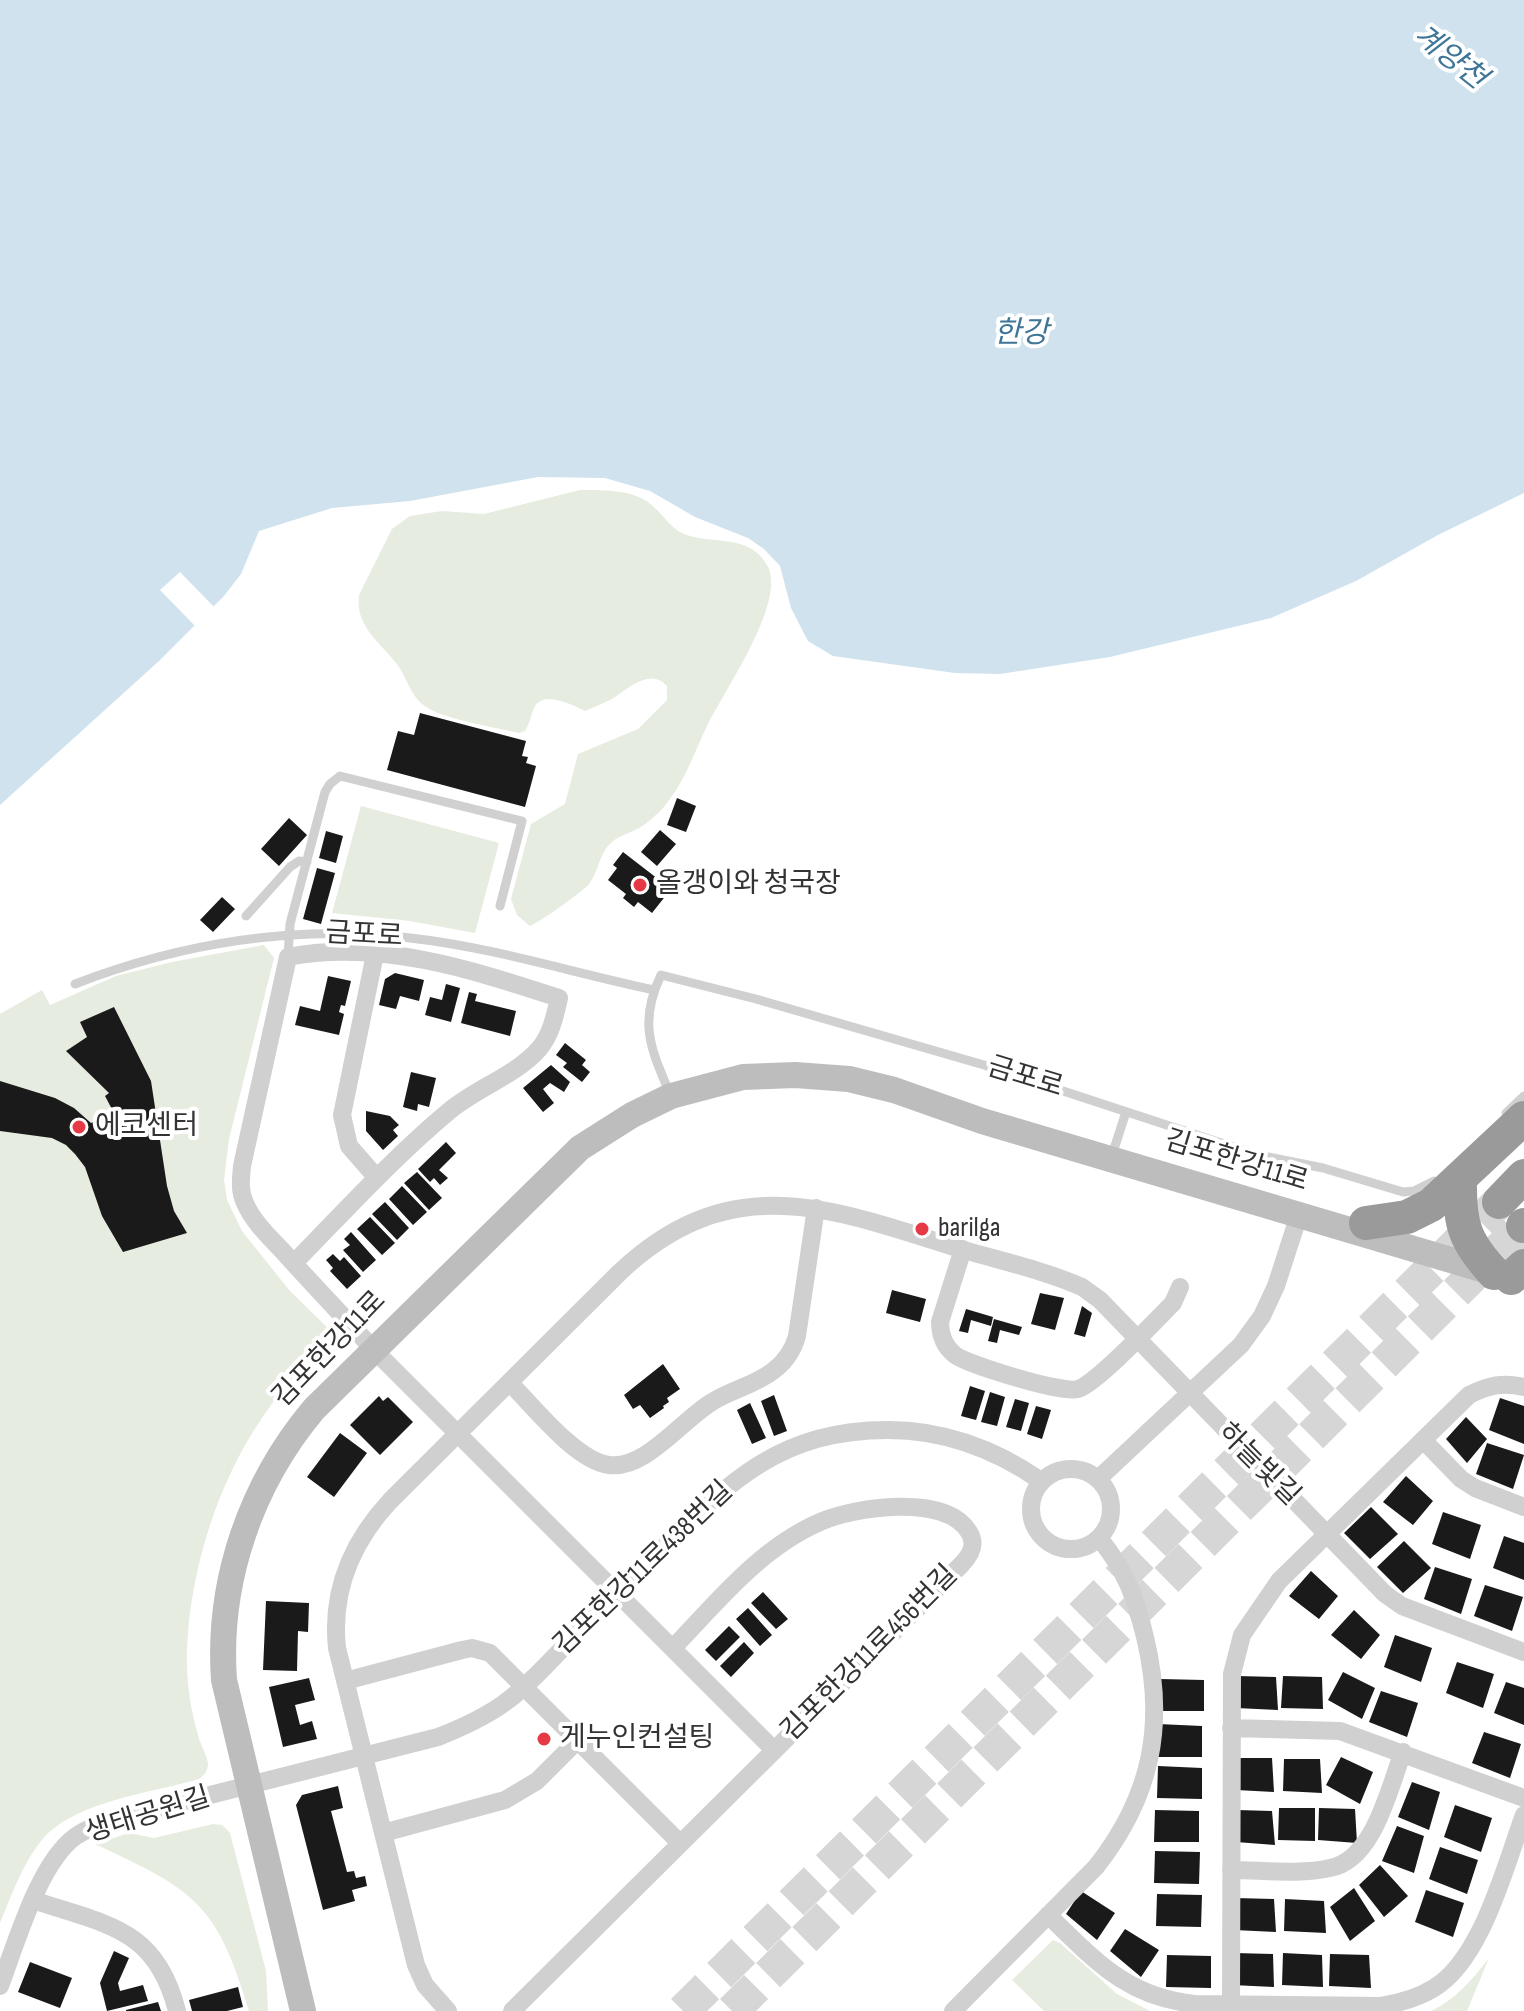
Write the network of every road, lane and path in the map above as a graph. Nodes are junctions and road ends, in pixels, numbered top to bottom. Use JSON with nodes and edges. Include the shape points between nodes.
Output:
{"nodes":[{"id":1,"x":307,"y":862,"type":"junction"},
{"id":2,"x":500,"y":906,"type":"dead end"},
{"id":3,"x":246,"y":916,"type":"dead end"},
{"id":4,"x":288,"y":935,"type":"junction"},
{"id":5,"x":375,"y":954,"type":"junction"},
{"id":6,"x":288,"y":957,"type":"junction"},
{"id":7,"x":75,"y":984,"type":"dead end"},
{"id":8,"x":654,"y":990,"type":"junction"},
{"id":9,"x":671,"y":1096,"type":"junction"},
{"id":10,"x":1524,"y":1096,"type":"edge"},
{"id":11,"x":929,"y":1101,"type":"junction"},
{"id":12,"x":1126,"y":1112,"type":"junction"},
{"id":13,"x":1509,"y":1121,"type":"edge"},
{"id":14,"x":1114,"y":1149,"type":"junction"},
{"id":15,"x":1454,"y":1174,"type":"junction"},
{"id":16,"x":1524,"y":1176,"type":"edge"},
{"id":17,"x":377,"y":1178,"type":"junction"},
{"id":18,"x":1499,"y":1202,"type":"tunnel mouth"},
{"id":19,"x":816,"y":1208,"type":"junction"},
{"id":20,"x":1299,"y":1215,"type":"junction"},
{"id":21,"x":1366,"y":1223,"type":"junction"},
{"id":22,"x":963,"y":1249,"type":"junction"},
{"id":23,"x":294,"y":1263,"type":"junction"},
{"id":24,"x":1511,"y":1270,"type":"edge"},
{"id":25,"x":1180,"y":1287,"type":"dead end"},
{"id":26,"x":1136,"y":1339,"type":"junction"},
{"id":27,"x":373,"y":1349,"type":"junction"},
{"id":28,"x":510,"y":1383,"type":"junction"},
{"id":29,"x":1524,"y":1387,"type":"edge"},
{"id":30,"x":1189,"y":1395,"type":"junction"},
{"id":31,"x":457,"y":1434,"type":"junction"},
{"id":32,"x":1424,"y":1441,"type":"junction"},
{"id":33,"x":1098,"y":1479,"type":"junction"},
{"id":34,"x":1041,"y":1481,"type":"junction"},
{"id":35,"x":1524,"y":1507,"type":"edge"},
{"id":36,"x":1327,"y":1535,"type":"junction"},
{"id":37,"x":1099,"y":1538,"type":"junction"},
{"id":38,"x":618,"y":1594,"type":"junction"},
{"id":39,"x":673,"y":1648,"type":"junction"},
{"id":40,"x":1524,"y":1652,"type":"edge"},
{"id":41,"x":345,"y":1681,"type":"junction"},
{"id":42,"x":525,"y":1686,"type":"junction"},
{"id":43,"x":1231,"y":1728,"type":"junction"},
{"id":44,"x":578,"y":1740,"type":"junction"},
{"id":45,"x":773,"y":1749,"type":"junction"},
{"id":46,"x":1403,"y":1752,"type":"junction"},
{"id":47,"x":363,"y":1757,"type":"junction"},
{"id":48,"x":248,"y":1787,"type":"junction"},
{"id":49,"x":1524,"y":1798,"type":"edge"},
{"id":50,"x":1524,"y":1815,"type":"edge"},
{"id":51,"x":383,"y":1833,"type":"junction"},
{"id":52,"x":680,"y":1843,"type":"junction"},
{"id":53,"x":1231,"y":1870,"type":"junction"},
{"id":54,"x":33,"y":1900,"type":"junction"},
{"id":55,"x":1048,"y":1915,"type":"junction"},
{"id":56,"x":0,"y":1986,"type":"edge"},
{"id":57,"x":1231,"y":2003,"type":"junction"},
{"id":58,"x":177,"y":2011,"type":"edge"},
{"id":59,"x":303,"y":2011,"type":"edge"},
{"id":60,"x":448,"y":2011,"type":"edge"},
{"id":61,"x":512,"y":2011,"type":"edge"},
{"id":62,"x":953,"y":2011,"type":"edge"}],
"edges":[{"from":1,"to":2,"type":"lane","via":[[325,792],[335,779],[349,777],[522,821]]},
{"from":1,"to":3,"type":"lane","via":[[290,867]]},
{"from":1,"to":4,"type":"lane"},
{"from":4,"to":6,"type":"lane"},
{"from":4,"to":7,"type":"lane","name":"금포로","via":[[171,953]]},
{"from":4,"to":8,"type":"lane","name":"금포로","via":[[412,938]]},
{"from":5,"to":6,"type":"street"},
{"from":5,"to":17,"type":"street","via":[[342,1115],[349,1146]]},
{"from":5,"to":17,"type":"street","via":[[449,965],[559,998],[538,1050],[449,1111]]},
{"from":6,"to":23,"type":"street","name":"김포한강11로456번길","via":[[241,1180],[251,1214]]},
{"from":8,"to":9,"type":"lane","via":[[649,1040]]},
{"from":8,"to":12,"type":"lane","name":"금포로","via":[[661,975],[684,979],[984,1065]]},
{"from":9,"to":11,"type":"main road","name":"김포한강11로","via":[[743,1077],[795,1075],[849,1079]]},
{"from":9,"to":27,"type":"main road","name":"김포한강11로","via":[[580,1148]]},
{"from":10,"to":13,"type":"lane"},
{"from":11,"to":14,"type":"main road","name":"김포한강11로"},
{"from":11,"to":20,"type":"main road","name":"김포한강11로"},
{"from":12,"to":14,"type":"lane"},
{"from":12,"to":15,"type":"lane","name":"금포로","via":[[1258,1155],[1403,1192]]},
{"from":13,"to":15,"type":"highway"},
{"from":14,"to":21,"type":"main road","name":"김포한강11로"},
{"from":15,"to":21,"type":"highway","via":[[1420,1211]]},
{"from":15,"to":24,"type":"highway","via":[[1465,1232]]},
{"from":16,"to":18,"type":"highway"},
{"from":17,"to":23,"type":"street"},
{"from":19,"to":22,"type":"street","name":"하늘빛길"},
{"from":19,"to":28,"type":"street","via":[[739,1208],[661,1239],[620,1272]]},
{"from":19,"to":28,"type":"street","via":[[797,1336],[789,1354],[765,1376],[698,1411],[643,1457],[619,1465],[589,1458]]},
{"from":20,"to":24,"type":"main road","name":"김포한강11로"},
{"from":20,"to":30,"type":"street","via":[[1262,1316],[1241,1345]]},
{"from":21,"to":24,"type":"main road","name":"김포한강11로"},
{"from":22,"to":26,"type":"street","name":"하늘빛길","via":[[1082,1287]]},
{"from":22,"to":26,"type":"street","via":[[940,1322],[947,1347],[962,1359],[1070,1391],[1086,1385]]},
{"from":23,"to":27,"type":"street","name":"김포한강11로456번길"},
{"from":25,"to":26,"type":"street","via":[[1173,1303]]},
{"from":26,"to":30,"type":"street","name":"하늘빛길"},
{"from":27,"to":31,"type":"street","name":"김포한강11로456번길"},
{"from":27,"to":48,"type":"main road","name":"김포한강11로","via":[[289,1439],[241,1539],[226,1601],[222,1657]]},
{"from":28,"to":31,"type":"street"},
{"from":29,"to":32,"type":"street","via":[[1488,1385],[1469,1395]]},
{"from":30,"to":33,"type":"street"},
{"from":30,"to":36,"type":"street","name":"하늘빛길"},
{"from":31,"to":38,"type":"street","name":"김포한강11로456번길"},
{"from":31,"to":41,"type":"street","via":[[377,1515],[351,1557],[335,1619]]},
{"from":32,"to":35,"type":"street","via":[[1461,1479]]},
{"from":32,"to":36,"type":"street"},
{"from":33,"to":34,"type":"street","via":[[1069,1468]]},
{"from":33,"to":37,"type":"street","via":[[1111,1500],[1112,1514]]},
{"from":34,"to":37,"type":"street","via":[[1031,1517],[1043,1538],[1065,1549]]},
{"from":34,"to":38,"type":"street","name":"김포한강11로438번길","via":[[1001,1455],[941,1435],[876,1430],[823,1438],[780,1452],[740,1476]]},
{"from":36,"to":40,"type":"street","name":"하늘빛길","via":[[1402,1606]]},
{"from":36,"to":43,"type":"street","via":[[1279,1581],[1242,1635],[1232,1674]]},
{"from":37,"to":55,"type":"street","via":[[1129,1582],[1151,1662],[1152,1753],[1140,1793],[1113,1845]]},
{"from":38,"to":39,"type":"street","name":"김포한강11로456번길"},
{"from":38,"to":42,"type":"street","name":"김포한강11로438번길"},
{"from":39,"to":45,"type":"street","name":"김포한강11로456번길"},
{"from":39,"to":45,"type":"street","name":"김포한강11로456번길","via":[[763,1557],[819,1522],[899,1507],[945,1514],[965,1527],[972,1539],[968,1558]]},
{"from":41,"to":42,"type":"street","via":[[472,1648],[497,1658]]},
{"from":41,"to":47,"type":"street"},
{"from":42,"to":44,"type":"street"},
{"from":42,"to":47,"type":"street","name":"김포한강11로438번길","via":[[505,1704],[455,1731]]},
{"from":43,"to":46,"type":"street","via":[[1340,1731]]},
{"from":43,"to":53,"type":"street"},
{"from":44,"to":51,"type":"street","via":[[537,1781],[505,1800]]},
{"from":44,"to":52,"type":"street"},
{"from":45,"to":52,"type":"street"},
{"from":46,"to":49,"type":"street"},
{"from":46,"to":53,"type":"street","via":[[1372,1832],[1349,1860],[1321,1869]]},
{"from":47,"to":48,"type":"street","name":"김포한강11로438번길"},
{"from":47,"to":51,"type":"street"},
{"from":48,"to":54,"type":"street","name":"생태공원길","via":[[87,1830],[56,1857]]},
{"from":48,"to":59,"type":"main road","name":"김포한강11로"},
{"from":50,"to":57,"type":"street","via":[[1470,1953],[1436,1987],[1381,2006]]},
{"from":51,"to":60,"type":"street","via":[[416,1965],[425,1985]]},
{"from":52,"to":61,"type":"street"},
{"from":53,"to":57,"type":"street"},
{"from":54,"to":56,"type":"street","name":"생태공원길"},
{"from":54,"to":58,"type":"street","via":[[110,1927],[144,1946],[161,1966]]},
{"from":55,"to":57,"type":"street","via":[[1099,1964],[1142,1992],[1168,2001]]},
{"from":55,"to":62,"type":"street"}]}
